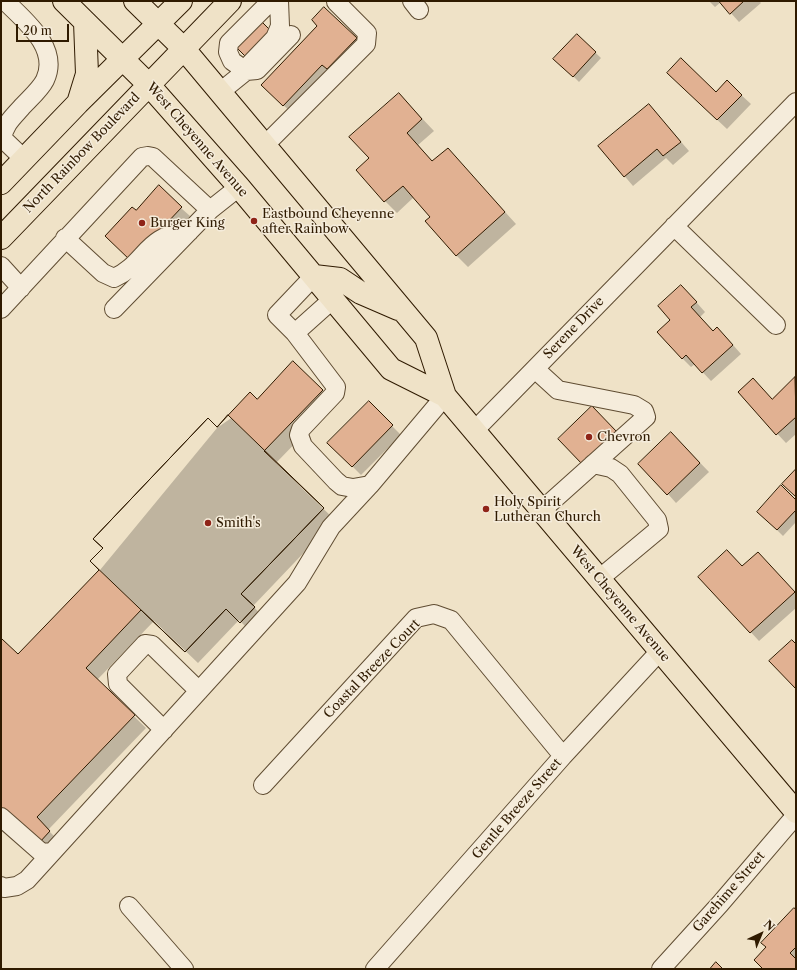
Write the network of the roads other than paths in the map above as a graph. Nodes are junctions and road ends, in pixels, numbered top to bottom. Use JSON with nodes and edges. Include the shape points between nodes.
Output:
{"nodes":[{"id":1,"x":5,"y":1,"type":"edge"},
{"id":2,"x":64,"y":1,"type":"edge"},
{"id":3,"x":135,"y":1,"type":"edge"},
{"id":4,"x":181,"y":1,"type":"edge"},
{"id":5,"x":230,"y":1,"type":"edge"},
{"id":6,"x":274,"y":1,"type":"edge"},
{"id":7,"x":279,"y":1,"type":"edge"},
{"id":8,"x":336,"y":2,"type":"edge"},
{"id":9,"x":86,"y":22,"type":"junction"},
{"id":10,"x":158,"y":24,"type":"junction"},
{"id":11,"x":291,"y":35,"type":"dead end"},
{"id":12,"x":184,"y":49,"type":"junction"},
{"id":13,"x":123,"y":58,"type":"junction"},
{"id":14,"x":246,"y":71,"type":"junction"},
{"id":15,"x":148,"y":84,"type":"junction"},
{"id":16,"x":220,"y":92,"type":"junction"},
{"id":17,"x":796,"y":102,"type":"edge"},
{"id":18,"x":78,"y":103,"type":"junction"},
{"id":19,"x":2,"y":138,"type":"edge"},
{"id":20,"x":264,"y":146,"type":"junction"},
{"id":21,"x":24,"y":159,"type":"junction"},
{"id":22,"x":1,"y":183,"type":"edge"},
{"id":23,"x":239,"y":187,"type":"junction"},
{"id":24,"x":210,"y":210,"type":"junction"},
{"id":25,"x":674,"y":226,"type":"junction"},
{"id":26,"x":189,"y":232,"type":"junction"},
{"id":27,"x":1,"y":238,"type":"edge"},
{"id":28,"x":65,"y":238,"type":"junction"},
{"id":29,"x":1,"y":266,"type":"edge"},
{"id":30,"x":314,"y":276,"type":"junction"},
{"id":31,"x":21,"y":288,"type":"junction"},
{"id":32,"x":333,"y":299,"type":"junction"},
{"id":33,"x":1,"y":309,"type":"edge"},
{"id":34,"x":114,"y":309,"type":"dead end"},
{"id":35,"x":401,"y":310,"type":"junction"},
{"id":36,"x":776,"y":325,"type":"dead end"},
{"id":37,"x":295,"y":333,"type":"junction"},
{"id":38,"x":534,"y":369,"type":"junction"},
{"id":39,"x":445,"y":396,"type":"junction"},
{"id":40,"x":474,"y":431,"type":"junction"},
{"id":41,"x":593,"y":464,"type":"junction"},
{"id":42,"x":370,"y":485,"type":"junction"},
{"id":43,"x":542,"y":511,"type":"junction"},
{"id":44,"x":599,"y":578,"type":"junction"},
{"id":45,"x":660,"y":651,"type":"junction"},
{"id":46,"x":199,"y":691,"type":"junction"},
{"id":47,"x":164,"y":730,"type":"junction"},
{"id":48,"x":564,"y":756,"type":"junction"},
{"id":49,"x":264,"y":786,"type":"dead end"},
{"id":50,"x":796,"y":813,"type":"edge"},
{"id":51,"x":1,"y":817,"type":"edge"},
{"id":52,"x":52,"y":852,"type":"junction"},
{"id":53,"x":1,"y":886,"type":"edge"},
{"id":54,"x":129,"y":906,"type":"dead end"},
{"id":55,"x":184,"y":969,"type":"edge"},
{"id":56,"x":375,"y":969,"type":"edge"},
{"id":57,"x":661,"y":969,"type":"edge"}],
"edges":[{"from":1,"to":19,"type":"street","via":[[46,48],[49,65],[45,81],[4,128]]},
{"from":2,"to":9,"type":"main road","name":"West Cheyenne Avenue"},
{"from":3,"to":10,"type":"main road","name":"West Cheyenne Avenue"},
{"from":4,"to":10,"type":"main road"},
{"from":5,"to":12,"type":"main road","name":"North Rainbow Boulevard"},
{"from":6,"to":14,"type":"street","via":[[229,43],[228,52],[232,61]]},
{"from":7,"to":14,"type":"street","via":[[278,31],[275,38]]},
{"from":8,"to":20,"type":"street","via":[[367,34],[366,44]]},
{"from":9,"to":13,"type":"main road","name":"West Cheyenne Avenue"},
{"from":9,"to":18,"type":"main road","via":[[87,74]]},
{"from":10,"to":12,"type":"main road","name":"West Cheyenne Avenue"},
{"from":10,"to":13,"type":"main road"},
{"from":11,"to":14,"type":"street","via":[[257,70]]},
{"from":12,"to":15,"type":"main road","name":"North Rainbow Boulevard"},
{"from":12,"to":16,"type":"main road","name":"West Cheyenne Avenue"},
{"from":13,"to":15,"type":"main road","name":"West Cheyenne Avenue"},
{"from":13,"to":18,"type":"main road"},
{"from":14,"to":16,"type":"street"},
{"from":15,"to":23,"type":"main road","name":"West Cheyenne Avenue"},
{"from":15,"to":27,"type":"main road","name":"North Rainbow Boulevard"},
{"from":16,"to":20,"type":"main road","name":"West Cheyenne Avenue"},
{"from":17,"to":25,"type":"street","name":"Serene Drive"},
{"from":18,"to":21,"type":"main road"},
{"from":19,"to":21,"type":"street"},
{"from":20,"to":35,"type":"main road","name":"West Cheyenne Avenue"},
{"from":21,"to":22,"type":"main road"},
{"from":23,"to":24,"type":"street"},
{"from":23,"to":30,"type":"main road","name":"West Cheyenne Avenue"},
{"from":24,"to":26,"type":"street"},
{"from":24,"to":28,"type":"street","via":[[153,157],[142,157]]},
{"from":25,"to":36,"type":"street"},
{"from":25,"to":38,"type":"street","name":"Serene Drive"},
{"from":26,"to":28,"type":"street","via":[[175,232],[161,238],[124,273],[114,278],[103,273]]},
{"from":26,"to":34,"type":"street"},
{"from":28,"to":31,"type":"street"},
{"from":29,"to":31,"type":"street"},
{"from":30,"to":32,"type":"main road","name":"West Cheyenne Avenue"},
{"from":30,"to":35,"type":"main road","via":[[340,279],[361,294]]},
{"from":30,"to":37,"type":"street","via":[[277,315]]},
{"from":31,"to":33,"type":"street"},
{"from":32,"to":37,"type":"street"},
{"from":32,"to":39,"type":"main road","name":"West Cheyenne Avenue","via":[[391,369]]},
{"from":35,"to":39,"type":"main road","name":"West Cheyenne Avenue","via":[[426,338]]},
{"from":37,"to":42,"type":"street","via":[[336,387],[334,394],[301,429],[299,435],[303,446],[342,486],[353,488]]},
{"from":38,"to":40,"type":"street","name":"Serene Drive"},
{"from":38,"to":41,"type":"street","via":[[558,390],[634,405],[644,411],[646,417]]},
{"from":39,"to":40,"type":"main road","name":"West Cheyenne Avenue"},
{"from":39,"to":42,"type":"street"},
{"from":40,"to":43,"type":"main road","name":"West Cheyenne Avenue"},
{"from":41,"to":43,"type":"street"},
{"from":41,"to":44,"type":"street","via":[[610,468],[620,474],[657,520],[659,529]]},
{"from":42,"to":46,"type":"street","via":[[331,526],[297,583]]},
{"from":43,"to":44,"type":"main road","name":"West Cheyenne Avenue"},
{"from":44,"to":45,"type":"main road","name":"West Cheyenne Avenue"},
{"from":45,"to":48,"type":"street","name":"Gentle Breeze Street"},
{"from":45,"to":50,"type":"main road","name":"West Cheyenne Avenue"},
{"from":46,"to":47,"type":"street"},
{"from":46,"to":47,"type":"street","via":[[152,645],[145,644],[116,674],[118,684]]},
{"from":47,"to":52,"type":"street"},
{"from":48,"to":49,"type":"street","name":"Coastal Breeze Court","via":[[451,620],[434,614],[416,618]]},
{"from":48,"to":56,"type":"street","name":"Gentle Breeze Street"},
{"from":50,"to":57,"type":"street","name":"Garehime Street","via":[[720,904]]},
{"from":51,"to":52,"type":"street","via":[[42,853]]},
{"from":52,"to":53,"type":"street","via":[[27,880],[16,886]]},
{"from":54,"to":55,"type":"street"}]}
